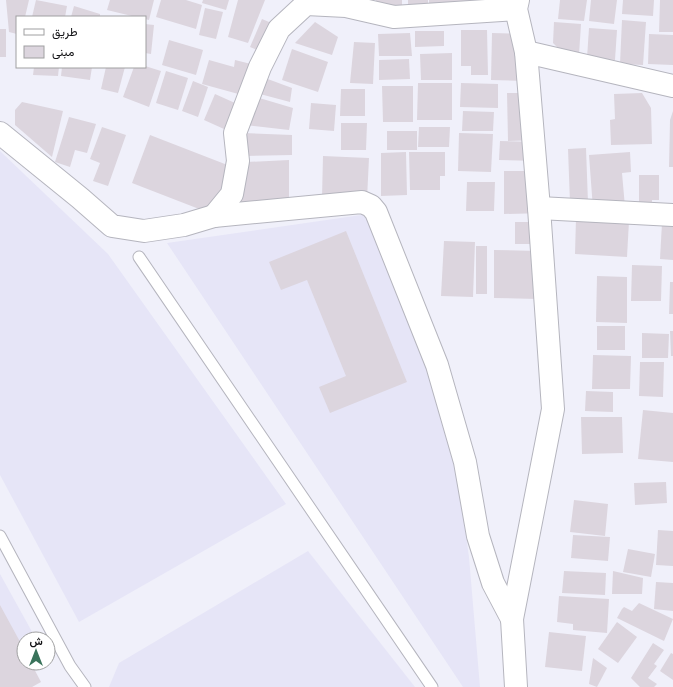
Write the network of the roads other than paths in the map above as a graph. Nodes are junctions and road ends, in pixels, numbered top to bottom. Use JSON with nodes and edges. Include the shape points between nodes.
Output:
{"nodes":[{"id":1,"x":347,"y":3,"type":"edge"},
{"id":2,"x":517,"y":5,"type":"edge"},
{"id":3,"x":526,"y":52,"type":"junction"},
{"id":4,"x":673,"y":86,"type":"edge"},
{"id":5,"x":0,"y":132,"type":"edge"},
{"id":6,"x":539,"y":208,"type":"junction"},
{"id":7,"x":673,"y":214,"type":"edge"},
{"id":8,"x":214,"y":216,"type":"junction"},
{"id":9,"x":139,"y":257,"type":"dead end"},
{"id":10,"x":0,"y":536,"type":"edge"},
{"id":11,"x":512,"y":619,"type":"junction"},
{"id":12,"x":85,"y":687,"type":"edge"},
{"id":13,"x":432,"y":687,"type":"edge"},
{"id":14,"x":516,"y":687,"type":"edge"}],
"edges":[{"from":1,"to":2,"type":"street","via":[[394,17]]},
{"from":1,"to":8,"type":"street","via":[[306,4],[279,29],[260,67],[235,133],[238,161],[232,194]]},
{"from":2,"to":3,"type":"street"},
{"from":3,"to":4,"type":"street"},
{"from":3,"to":6,"type":"street"},
{"from":5,"to":8,"type":"street","via":[[112,226],[144,231]]},
{"from":6,"to":7,"type":"street"},
{"from":6,"to":11,"type":"street","via":[[553,409]]},
{"from":8,"to":11,"type":"street","via":[[362,202],[376,212],[437,365],[464,462],[478,536],[492,583]]},
{"from":9,"to":13,"type":"lane"},
{"from":10,"to":12,"type":"lane","via":[[70,666]]},
{"from":11,"to":14,"type":"street"}]}
